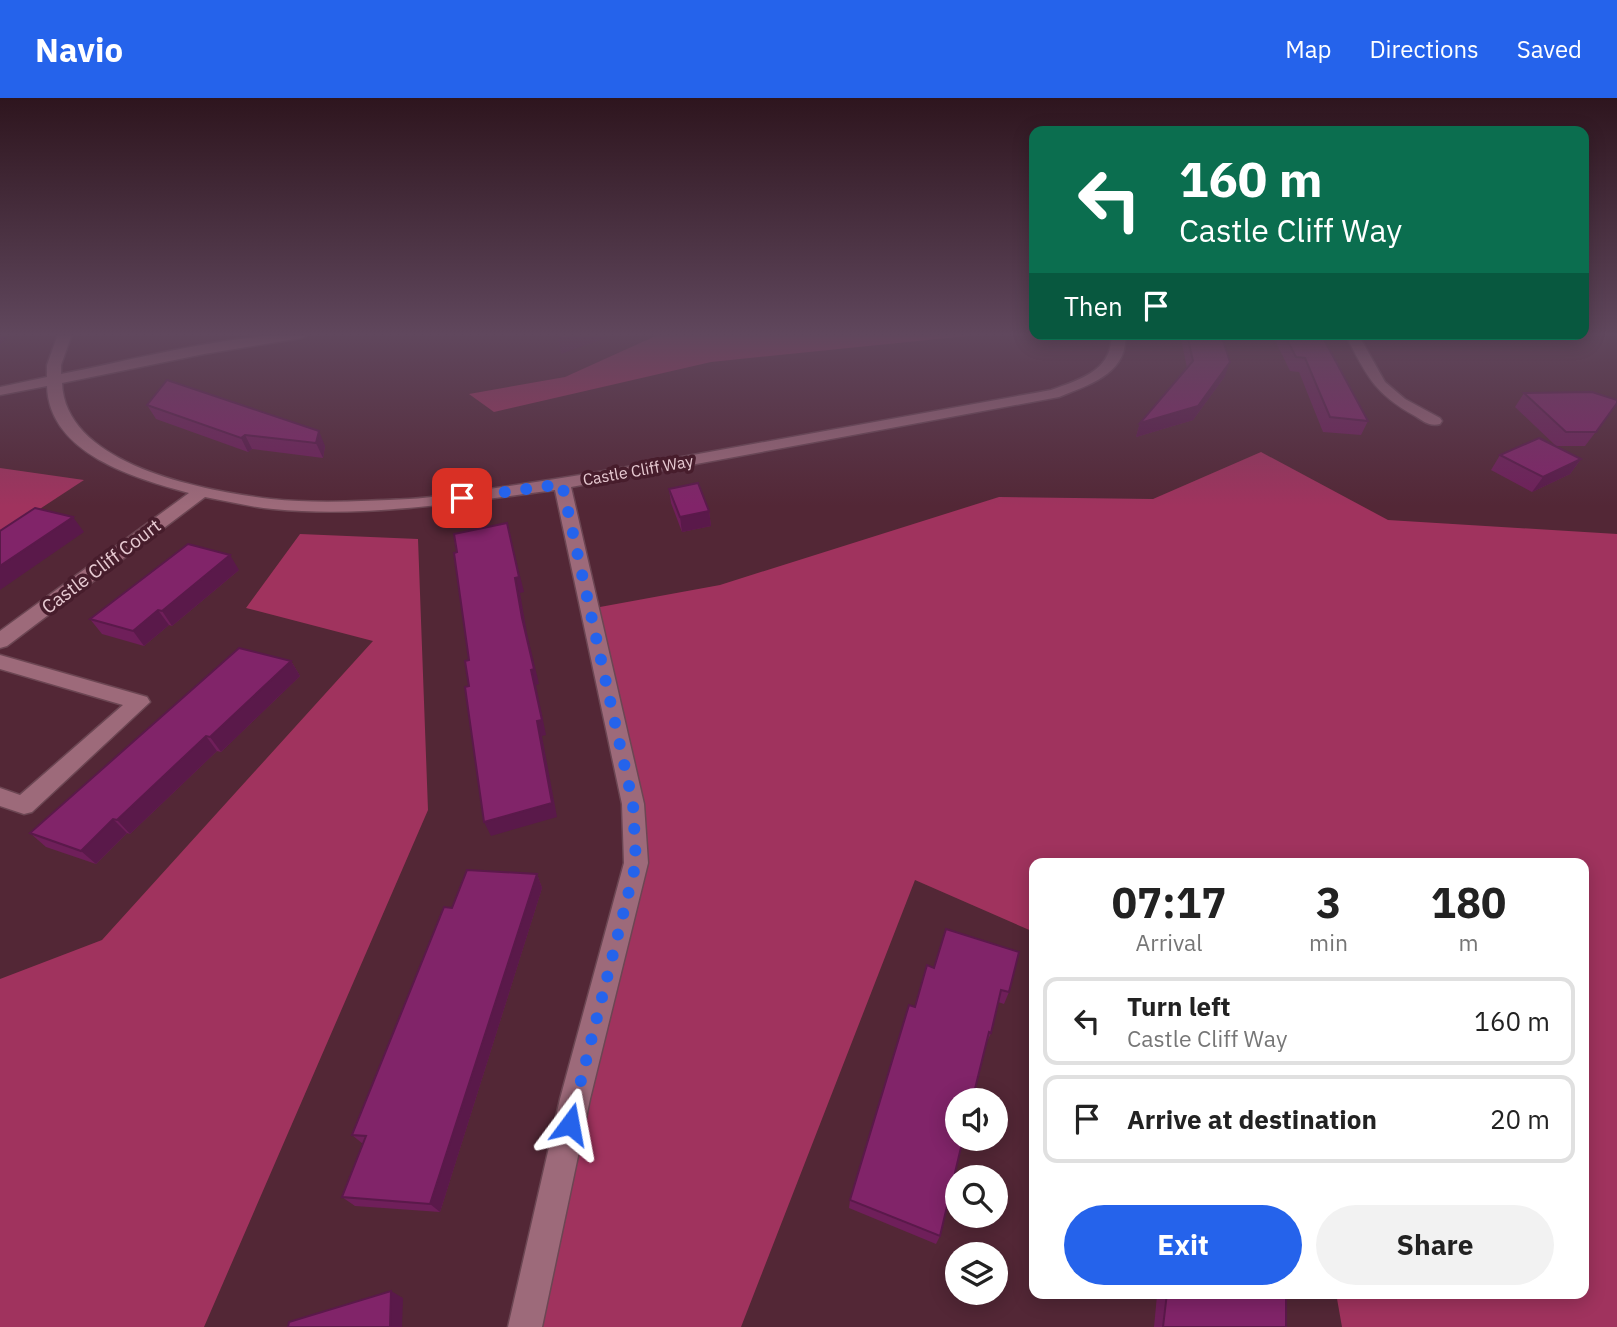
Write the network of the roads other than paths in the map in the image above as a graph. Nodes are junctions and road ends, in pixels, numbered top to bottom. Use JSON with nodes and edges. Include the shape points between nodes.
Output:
{"nodes":[{"id":1,"x":55,"y":391,"type":"edge"},
{"id":2,"x":1060,"y":391,"type":"edge"},
{"id":3,"x":1388,"y":391,"type":"edge"},
{"id":4,"x":1435,"y":421,"type":"dead end"},
{"id":5,"x":562,"y":484,"type":"junction"},
{"id":6,"x":202,"y":491,"type":"junction"},
{"id":7,"x":0,"y":641,"type":"edge"},
{"id":8,"x":0,"y":662,"type":"edge"},
{"id":9,"x":0,"y":797,"type":"edge"},
{"id":10,"x":525,"y":1327,"type":"edge"}],
"edges":[{"from":1,"to":6,"type":"street","name":"Castle Cliff Way","via":[[55,402],[74,433],[106,458],[142,475]]},
{"from":2,"to":5,"type":"street","name":"Castle Cliff Way"},
{"from":3,"to":4,"type":"street"},
{"from":5,"to":6,"type":"street","name":"Castle Cliff Way","via":[[412,504],[327,506],[272,503]]},
{"from":5,"to":10,"type":"street","via":[[633,804],[636,863],[575,1099]]},
{"from":6,"to":7,"type":"street","name":"Castle Cliff Court"},
{"from":8,"to":9,"type":"street","via":[[140,702],[24,805]]}]}
